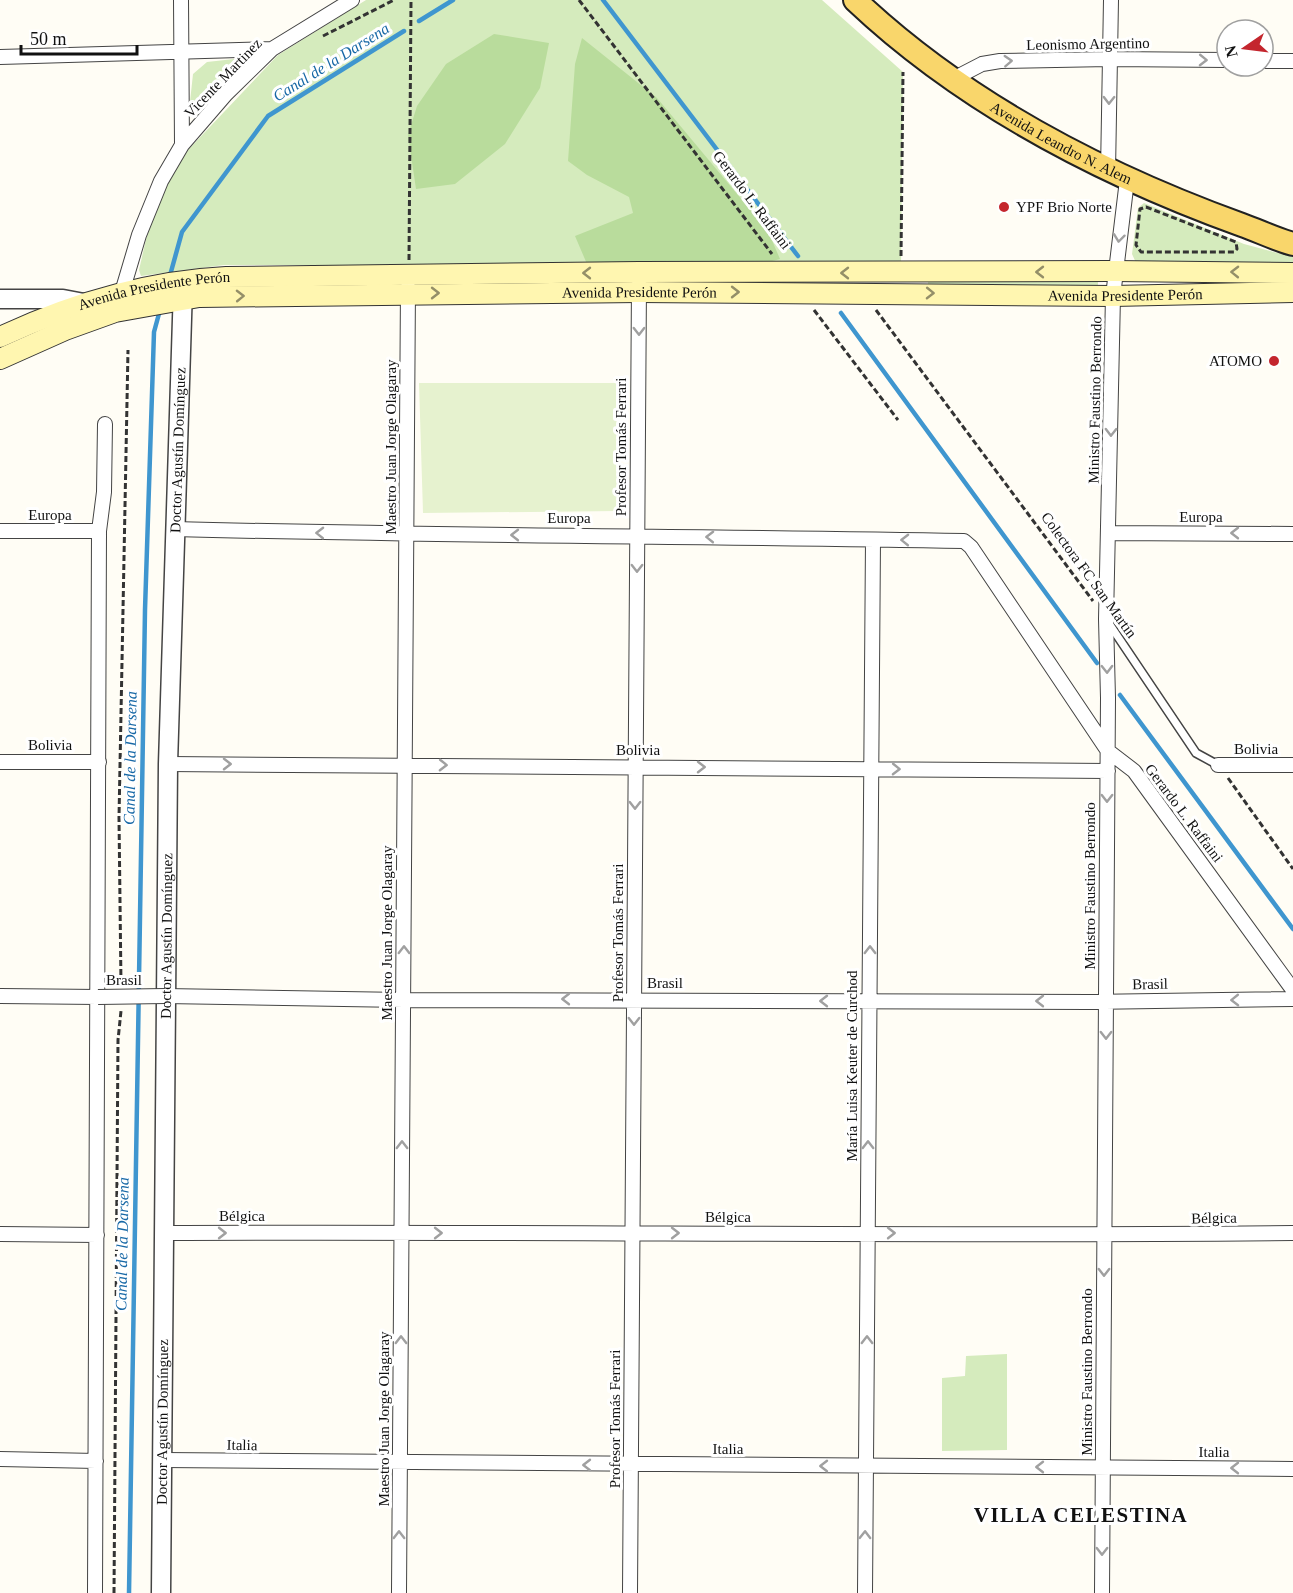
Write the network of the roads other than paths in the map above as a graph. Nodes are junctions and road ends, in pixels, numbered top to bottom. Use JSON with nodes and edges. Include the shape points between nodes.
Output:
{"nodes":[{"id":1,"x":181,"y":0,"type":"edge"},
{"id":2,"x":352,"y":0,"type":"edge"},
{"id":3,"x":855,"y":0,"type":"edge"},
{"id":4,"x":1112,"y":0,"type":"edge"},
{"id":5,"x":874,"y":8,"type":"edge"},
{"id":6,"x":272,"y":49,"type":"junction"},
{"id":7,"x":182,"y":54,"type":"junction"},
{"id":8,"x":0,"y":57,"type":"edge"},
{"id":9,"x":1109,"y":59,"type":"junction"},
{"id":10,"x":1215,"y":60,"type":"edge"},
{"id":11,"x":1275,"y":61,"type":"edge"},
{"id":12,"x":1293,"y":62,"type":"edge"},
{"id":13,"x":953,"y":79,"type":"junction"},
{"id":14,"x":182,"y":145,"type":"junction"},
{"id":15,"x":1117,"y":175,"type":"junction"},
{"id":16,"x":1293,"y":244,"type":"edge"},
{"id":17,"x":1114,"y":271,"type":"junction"},
{"id":18,"x":901,"y":273,"type":"junction"},
{"id":19,"x":1293,"y":273,"type":"edge"},
{"id":20,"x":639,"y":282,"type":"junction"},
{"id":21,"x":409,"y":283,"type":"junction"},
{"id":22,"x":183,"y":289,"type":"junction"},
{"id":23,"x":124,"y":291,"type":"junction"},
{"id":24,"x":1293,"y":292,"type":"edge"},
{"id":25,"x":900,"y":293,"type":"junction"},
{"id":26,"x":1113,"y":296,"type":"junction"},
{"id":27,"x":0,"y":299,"type":"edge"},
{"id":28,"x":84,"y":303,"type":"junction"},
{"id":29,"x":115,"y":312,"type":"junction"},
{"id":30,"x":0,"y":337,"type":"edge"},
{"id":31,"x":0,"y":359,"type":"edge"},
{"id":32,"x":105,"y":424,"type":"dead end"},
{"id":33,"x":174,"y":529,"type":"junction"},
{"id":34,"x":0,"y":531,"type":"edge"},
{"id":35,"x":99,"y":531,"type":"junction"},
{"id":36,"x":1109,"y":532,"type":"junction"},
{"id":37,"x":1293,"y":534,"type":"edge"},
{"id":38,"x":407,"y":535,"type":"junction"},
{"id":39,"x":637,"y":535,"type":"junction"},
{"id":40,"x":873,"y":540,"type":"junction"},
{"id":41,"x":964,"y":541,"type":"joint"},
{"id":42,"x":1106,"y":619,"type":"junction"},
{"id":43,"x":1108,"y":752,"type":"junction"},
{"id":44,"x":0,"y":762,"type":"edge"},
{"id":45,"x":99,"y":762,"type":"junction"},
{"id":46,"x":168,"y":764,"type":"junction"},
{"id":47,"x":405,"y":764,"type":"junction"},
{"id":48,"x":1218,"y":765,"type":"joint"},
{"id":49,"x":1293,"y":765,"type":"edge"},
{"id":50,"x":635,"y":766,"type":"junction"},
{"id":51,"x":871,"y":768,"type":"junction"},
{"id":52,"x":1108,"y":771,"type":"junction"},
{"id":53,"x":1293,"y":990,"type":"edge"},
{"id":54,"x":0,"y":996,"type":"edge"},
{"id":55,"x":165,"y":996,"type":"junction"},
{"id":56,"x":98,"y":997,"type":"junction"},
{"id":57,"x":634,"y":999,"type":"junction"},
{"id":58,"x":1293,"y":999,"type":"edge"},
{"id":59,"x":403,"y":1000,"type":"junction"},
{"id":60,"x":869,"y":1001,"type":"junction"},
{"id":61,"x":1106,"y":1002,"type":"junction"},
{"id":62,"x":163,"y":1233,"type":"junction"},
{"id":63,"x":402,"y":1233,"type":"junction"},
{"id":64,"x":632,"y":1233,"type":"junction"},
{"id":65,"x":867,"y":1233,"type":"junction"},
{"id":66,"x":1293,"y":1233,"type":"edge"},
{"id":67,"x":0,"y":1234,"type":"edge"},
{"id":68,"x":97,"y":1235,"type":"junction"},
{"id":69,"x":1104,"y":1235,"type":"junction"},
{"id":70,"x":0,"y":1459,"type":"edge"},
{"id":71,"x":163,"y":1460,"type":"junction"},
{"id":72,"x":96,"y":1461,"type":"junction"},
{"id":73,"x":400,"y":1464,"type":"junction"},
{"id":74,"x":631,"y":1465,"type":"junction"},
{"id":75,"x":866,"y":1466,"type":"junction"},
{"id":76,"x":1102,"y":1467,"type":"junction"},
{"id":77,"x":1293,"y":1468,"type":"edge"},
{"id":78,"x":96,"y":1593,"type":"edge"},
{"id":79,"x":161,"y":1593,"type":"edge"},
{"id":80,"x":399,"y":1593,"type":"edge"},
{"id":81,"x":630,"y":1593,"type":"edge"},
{"id":82,"x":865,"y":1593,"type":"edge"},
{"id":83,"x":1102,"y":1593,"type":"edge"}],
"edges":[{"from":1,"to":7,"type":"street"},
{"from":2,"to":6,"type":"street","name":"Vicente Martinez"},
{"from":3,"to":5,"type":"main road","name":"Avenida Leandro N. Alem"},
{"from":4,"to":9,"type":"street","name":"Ministro Faustino Berrondo"},
{"from":5,"to":13,"type":"main road","name":"Avenida Leandro N. Alem"},
{"from":6,"to":7,"type":"street"},
{"from":6,"to":14,"type":"street","name":"Vicente Martinez"},
{"from":7,"to":8,"type":"street"},
{"from":7,"to":14,"type":"street"},
{"from":9,"to":10,"type":"street","name":"Leonismo Argentino","one_way":true},
{"from":13,"to":9,"type":"street","name":"Leonismo Argentino","one_way":true,"via":[[982,64]]},
{"from":9,"to":15,"type":"street","name":"Ministro Faustino Berrondo","one_way":true},
{"from":11,"to":12,"type":"street"},
{"from":13,"to":15,"type":"main road","name":"Avenida Leandro N. Alem","via":[[1011,119]]},
{"from":14,"to":23,"type":"street","via":[[160,181],[139,235]]},
{"from":15,"to":16,"type":"main road","name":"Avenida Leandro N. Alem","via":[[1185,206]]},
{"from":15,"to":17,"type":"street","name":"Ministro Faustino Berrondo","one_way":true},
{"from":17,"to":18,"type":"main road","name":"Avenida Presidente Perón","one_way":true},
{"from":19,"to":17,"type":"main road","name":"Avenida Presidente Perón","one_way":true},
{"from":17,"to":26,"type":"street","name":"Ministro Faustino Berrondo"},
{"from":18,"to":20,"type":"main road","name":"Avenida Presidente Perón","one_way":true,"via":[[786,273]]},
{"from":18,"to":25,"type":"main road"},
{"from":20,"to":21,"type":"main road","name":"Avenida Presidente Perón"},
{"from":20,"to":25,"type":"main road","name":"Avenida Presidente Perón","one_way":true,"via":[[801,292]]},
{"from":20,"to":39,"type":"street","name":"Profesor Tomás Ferrari","one_way":true},
{"from":21,"to":22,"type":"main road","name":"Avenida Presidente Perón"},
{"from":21,"to":38,"type":"street","name":"Maestro Juan Jorge Olagaray"},
{"from":22,"to":23,"type":"main road","name":"Avenida Presidente Perón"},
{"from":22,"to":29,"type":"main road","name":"Avenida Presidente Perón"},
{"from":22,"to":33,"type":"street","name":"Doctor Agustín Domínguez"},
{"from":23,"to":28,"type":"main road","name":"Avenida Presidente Perón"},
{"from":23,"to":29,"type":"street"},
{"from":24,"to":26,"type":"main road","name":"Avenida Presidente Perón"},
{"from":25,"to":26,"type":"main road","name":"Avenida Presidente Perón","one_way":true},
{"from":26,"to":36,"type":"street","name":"Ministro Faustino Berrondo","one_way":true},
{"from":27,"to":28,"type":"street"},
{"from":28,"to":29,"type":"main road","name":"Avenida Presidente Perón"},
{"from":28,"to":30,"type":"main road"},
{"from":29,"to":31,"type":"main road"},
{"from":32,"to":35,"type":"street"},
{"from":38,"to":33,"type":"street","name":"Europa","one_way":true},
{"from":33,"to":46,"type":"street","name":"Doctor Agustín Domínguez"},
{"from":34,"to":35,"type":"street","name":"Europa"},
{"from":35,"to":45,"type":"street"},
{"from":37,"to":36,"type":"street","name":"Europa","one_way":true},
{"from":36,"to":42,"type":"street","name":"Ministro Faustino Berrondo"},
{"from":39,"to":38,"type":"street","name":"Europa","one_way":true},
{"from":38,"to":47,"type":"street","name":"Maestro Juan Jorge Olagaray"},
{"from":40,"to":39,"type":"street","name":"Europa","one_way":true},
{"from":39,"to":50,"type":"street","name":"Profesor Tomás Ferrari","one_way":true},
{"from":41,"to":40,"type":"street","name":"Europa","one_way":true},
{"from":40,"to":51,"type":"street","name":"María Luisa Keuter de Curchod"},
{"from":41,"to":43,"type":"street","name":"Gerardo L. Raffaini"},
{"from":42,"to":43,"type":"street","name":"Ministro Faustino Berrondo","one_way":true},
{"from":42,"to":48,"type":"lane","name":"Colectora FC San Martín","via":[[1196,753]]},
{"from":43,"to":52,"type":"street","name":"Ministro Faustino Berrondo"},
{"from":43,"to":53,"type":"street","name":"Gerardo L. Raffaini","via":[[1134,771]]},
{"from":44,"to":45,"type":"street","name":"Bolivia"},
{"from":45,"to":56,"type":"street"},
{"from":46,"to":47,"type":"street","name":"Bolivia","one_way":true},
{"from":46,"to":55,"type":"street","name":"Doctor Agustín Domínguez"},
{"from":47,"to":50,"type":"street","name":"Bolivia","one_way":true},
{"from":59,"to":47,"type":"street","name":"Maestro Juan Jorge Olagaray","one_way":true},
{"from":48,"to":49,"type":"street","name":"Bolivia"},
{"from":50,"to":51,"type":"street","name":"Bolivia","one_way":true},
{"from":50,"to":57,"type":"street","name":"Profesor Tomás Ferrari","one_way":true},
{"from":51,"to":52,"type":"street","name":"Bolivia","one_way":true},
{"from":60,"to":51,"type":"street","name":"María Luisa Keuter de Curchod","one_way":true},
{"from":52,"to":61,"type":"street","name":"Ministro Faustino Berrondo","one_way":true},
{"from":54,"to":56,"type":"street","name":"Brasil"},
{"from":55,"to":56,"type":"street","name":"Brasil","bridge":true},
{"from":55,"to":59,"type":"street","name":"Brasil"},
{"from":55,"to":62,"type":"street","name":"Doctor Agustín Domínguez"},
{"from":56,"to":68,"type":"street"},
{"from":57,"to":59,"type":"street","name":"Brasil","one_way":true},
{"from":60,"to":57,"type":"street","name":"Brasil","one_way":true},
{"from":57,"to":64,"type":"street","name":"Profesor Tomás Ferrari","one_way":true},
{"from":58,"to":61,"type":"street","name":"Brasil","one_way":true},
{"from":63,"to":59,"type":"street","name":"Maestro Juan Jorge Olagaray","one_way":true},
{"from":61,"to":60,"type":"street","name":"Brasil","one_way":true},
{"from":65,"to":60,"type":"street","name":"María Luisa Keuter de Curchod","one_way":true},
{"from":61,"to":69,"type":"street","name":"Ministro Faustino Berrondo","one_way":true},
{"from":62,"to":63,"type":"street","name":"Bélgica","one_way":true},
{"from":62,"to":71,"type":"street","name":"Doctor Agustín Domínguez"},
{"from":63,"to":64,"type":"street","name":"Bélgica","one_way":true},
{"from":73,"to":63,"type":"street","name":"Maestro Juan Jorge Olagaray","one_way":true},
{"from":64,"to":65,"type":"street","name":"Bélgica","one_way":true},
{"from":64,"to":74,"type":"street","name":"Profesor Tomás Ferrari"},
{"from":65,"to":69,"type":"street","name":"Bélgica","one_way":true},
{"from":75,"to":65,"type":"street","name":"María Luisa Keuter de Curchod","one_way":true},
{"from":66,"to":69,"type":"street","name":"Bélgica"},
{"from":67,"to":68,"type":"street"},
{"from":68,"to":72,"type":"street"},
{"from":69,"to":76,"type":"street","name":"Ministro Faustino Berrondo","one_way":true},
{"from":70,"to":72,"type":"street"},
{"from":71,"to":73,"type":"street","name":"Italia"},
{"from":71,"to":79,"type":"street","name":"Doctor Agustín Domínguez"},
{"from":72,"to":78,"type":"street"},
{"from":74,"to":73,"type":"street","name":"Italia","one_way":true},
{"from":80,"to":73,"type":"street","name":"Maestro Juan Jorge Olagaray","one_way":true},
{"from":75,"to":74,"type":"street","name":"Italia","one_way":true},
{"from":74,"to":81,"type":"street","name":"Profesor Tomás Ferrari"},
{"from":76,"to":75,"type":"street","name":"Italia","one_way":true},
{"from":82,"to":75,"type":"street","name":"María Luisa Keuter de Curchod","one_way":true},
{"from":77,"to":76,"type":"street","name":"Italia","one_way":true},
{"from":76,"to":83,"type":"street","name":"Ministro Faustino Berrondo","one_way":true}]}
